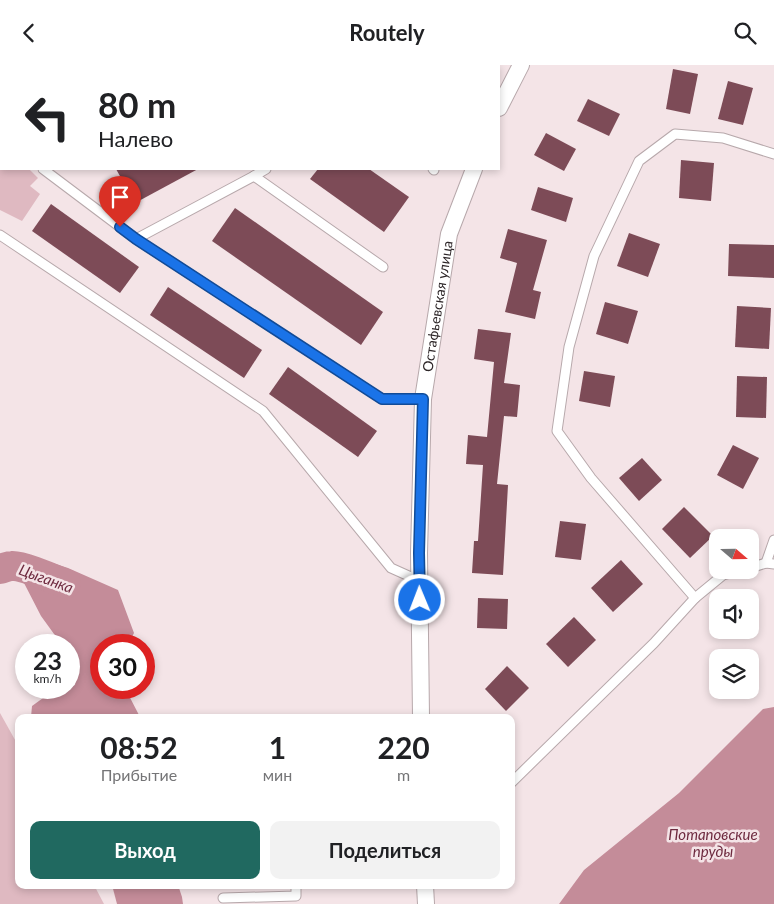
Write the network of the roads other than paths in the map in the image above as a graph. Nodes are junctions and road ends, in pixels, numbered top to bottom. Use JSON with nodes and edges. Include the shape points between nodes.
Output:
{"nodes":[{"id":1,"x":522,"y":65,"type":"edge"},
{"id":2,"x":500,"y":106,"type":"edge"},
{"id":3,"x":774,"y":154,"type":"edge"},
{"id":4,"x":45,"y":170,"type":"edge"},
{"id":5,"x":264,"y":170,"type":"edge"},
{"id":6,"x":474,"y":170,"type":"edge"},
{"id":7,"x":254,"y":176,"type":"junction"},
{"id":8,"x":0,"y":235,"type":"edge"},
{"id":9,"x":136,"y":239,"type":"junction"},
{"id":10,"x":383,"y":267,"type":"dead end"},
{"id":11,"x":423,"y":399,"type":"junction"},
{"id":12,"x":774,"y":540,"type":"edge"},
{"id":13,"x":770,"y":563,"type":"edge"},
{"id":14,"x":718,"y":579,"type":"edge"},
{"id":15,"x":420,"y":581,"type":"junction"},
{"id":16,"x":695,"y":598,"type":"junction"},
{"id":17,"x":422,"y":714,"type":"edge"},
{"id":18,"x":515,"y":779,"type":"edge"},
{"id":19,"x":296,"y":889,"type":"edge"},
{"id":20,"x":425,"y":889,"type":"edge"},
{"id":21,"x":223,"y":898,"type":"dead end"},
{"id":22,"x":426,"y":904,"type":"edge"}],
"edges":[{"from":1,"to":2,"type":"street"},
{"from":3,"to":16,"type":"lane","via":[[723,138],[675,134],[639,161],[594,256],[569,347],[557,431],[592,478]]},
{"from":4,"to":9,"type":"lane"},
{"from":5,"to":7,"type":"lane"},
{"from":6,"to":11,"type":"street","name":"Остафьевская улица","via":[[450,234]]},
{"from":7,"to":9,"type":"lane"},
{"from":7,"to":10,"type":"lane"},
{"from":8,"to":15,"type":"lane","via":[[263,411],[391,568]]},
{"from":9,"to":11,"type":"lane","via":[[382,399]]},
{"from":11,"to":15,"type":"street","name":"Остафьевская улица"},
{"from":12,"to":13,"type":"lane"},
{"from":14,"to":16,"type":"lane"},
{"from":15,"to":17,"type":"street","name":"Остафьевская улица"},
{"from":16,"to":18,"type":"lane","via":[[654,643]]},
{"from":19,"to":21,"type":"lane","via":[[296,896]]},
{"from":20,"to":22,"type":"street"}]}
